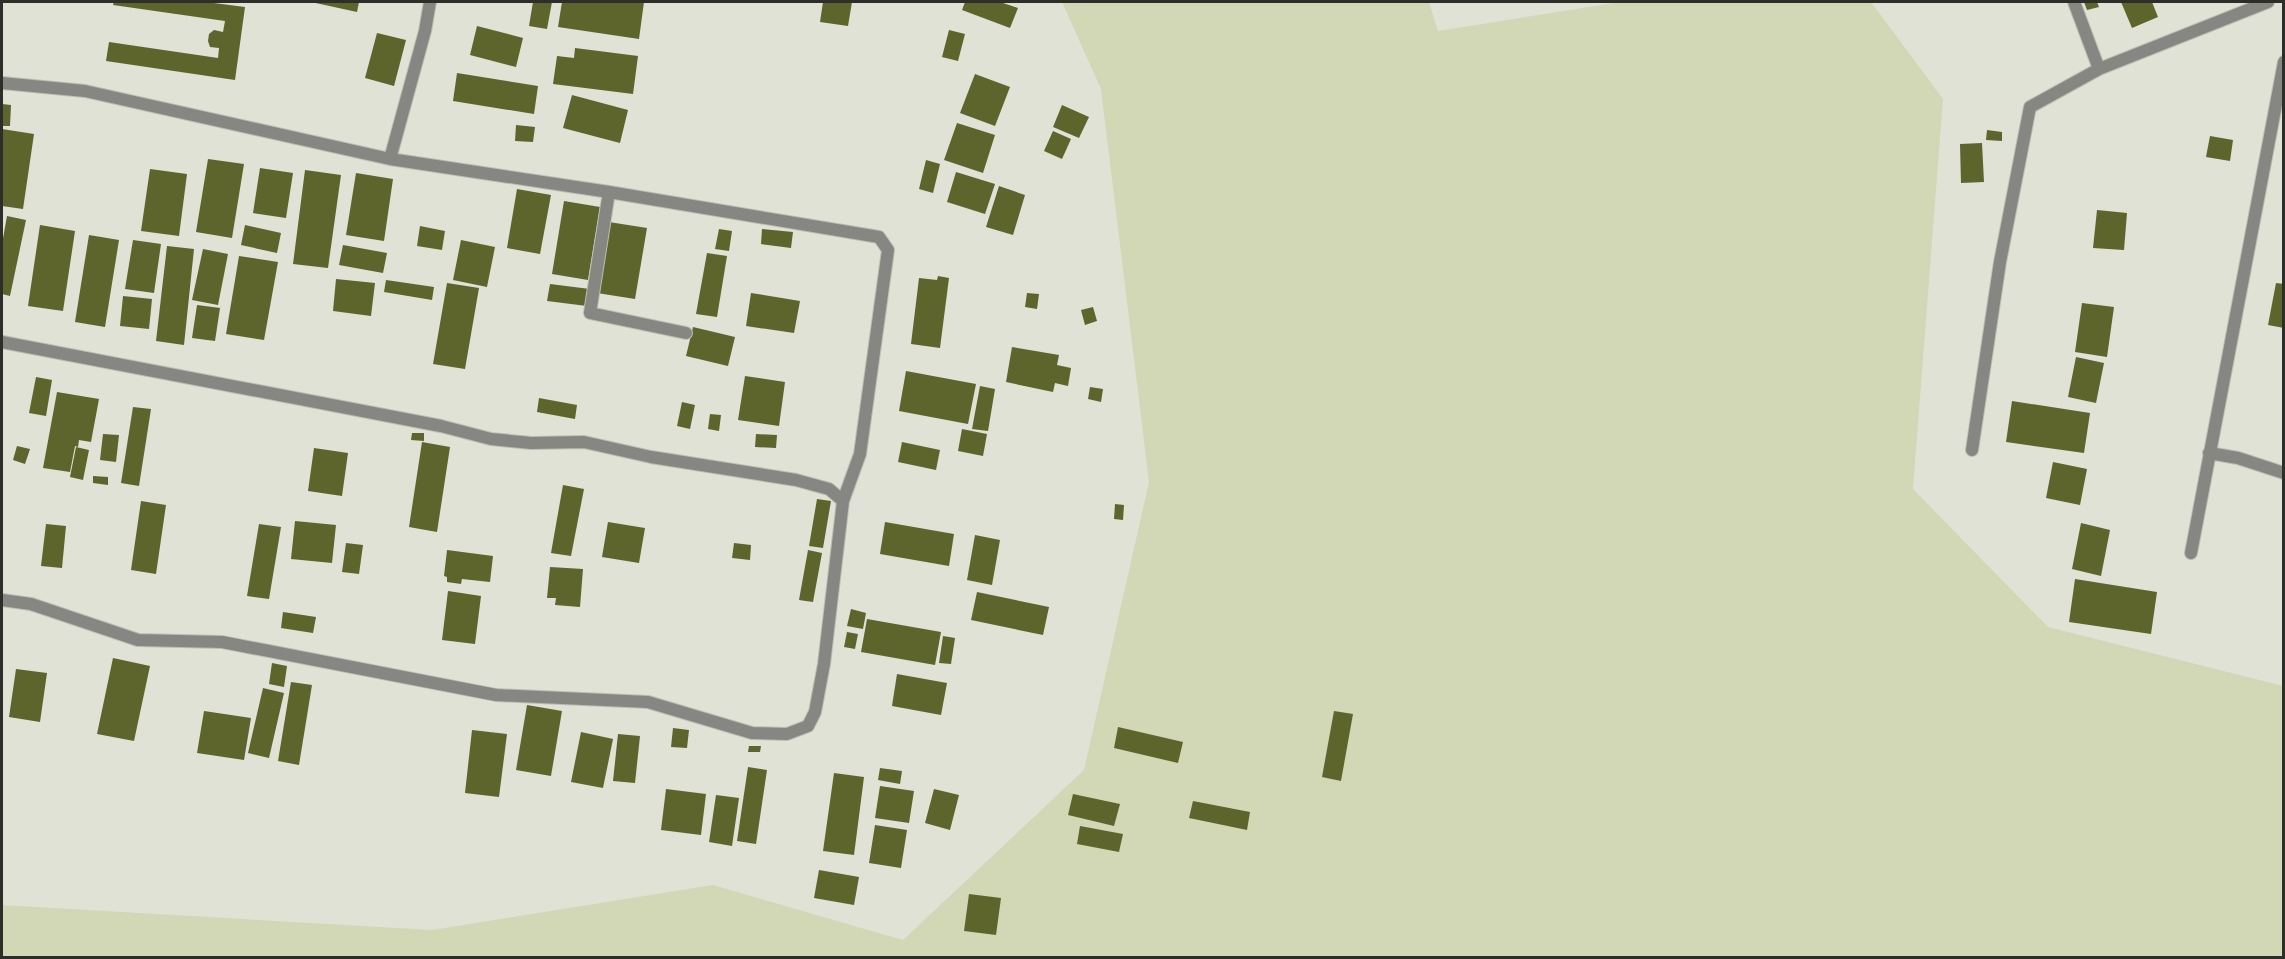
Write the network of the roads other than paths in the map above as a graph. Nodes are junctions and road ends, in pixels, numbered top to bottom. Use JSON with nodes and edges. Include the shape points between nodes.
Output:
{"nodes":[{"id":1,"x":430,"y":2,"type":"edge"},
{"id":2,"x":2074,"y":2,"type":"edge"},
{"id":3,"x":2268,"y":2,"type":"edge"},
{"id":4,"x":2283,"y":62,"type":"edge"},
{"id":5,"x":2099,"y":69,"type":"junction"},
{"id":6,"x":2,"y":84,"type":"edge"},
{"id":7,"x":390,"y":159,"type":"junction"},
{"id":8,"x":609,"y":192,"type":"junction"},
{"id":9,"x":686,"y":333,"type":"dead end"},
{"id":10,"x":2,"y":342,"type":"edge"},
{"id":11,"x":1972,"y":450,"type":"dead end"},
{"id":12,"x":2209,"y":453,"type":"junction"},
{"id":13,"x":2283,"y":473,"type":"edge"},
{"id":14,"x":843,"y":501,"type":"junction"},
{"id":15,"x":2191,"y":553,"type":"dead end"},
{"id":16,"x":2,"y":600,"type":"edge"}],
"edges":[{"from":1,"to":7,"type":"street"},
{"from":2,"to":5,"type":"street"},
{"from":3,"to":5,"type":"street"},
{"from":4,"to":12,"type":"street"},
{"from":5,"to":11,"type":"street","via":[[2030,107],[2000,262]]},
{"from":6,"to":7,"type":"street","via":[[85,91]]},
{"from":7,"to":8,"type":"street"},
{"from":8,"to":9,"type":"street","via":[[590,313]]},
{"from":8,"to":14,"type":"street","via":[[879,237],[888,250],[870,389],[860,454]]},
{"from":10,"to":14,"type":"street","via":[[441,426],[491,439],[584,442],[661,459],[796,480],[829,489]]},
{"from":12,"to":13,"type":"street"},
{"from":12,"to":15,"type":"street"},
{"from":14,"to":16,"type":"street","via":[[815,712],[808,726],[787,734],[752,733],[648,702],[496,695],[222,642],[138,640],[31,604]]}]}
